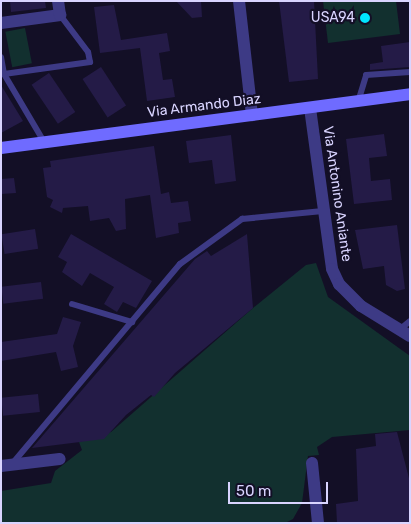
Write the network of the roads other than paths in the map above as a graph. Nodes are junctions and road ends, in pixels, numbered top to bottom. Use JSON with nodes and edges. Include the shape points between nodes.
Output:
{"nodes":[{"id":1,"x":58,"y":1,"type":"edge"},
{"id":2,"x":239,"y":1,"type":"edge"},
{"id":3,"x":60,"y":15,"type":"junction"},
{"id":4,"x":1,"y":23,"type":"edge"},
{"id":5,"x":1,"y":57,"type":"edge"},
{"id":6,"x":410,"y":72,"type":"edge"},
{"id":7,"x":4,"y":74,"type":"junction"},
{"id":8,"x":410,"y":94,"type":"edge"},
{"id":9,"x":358,"y":102,"type":"junction"},
{"id":10,"x":310,"y":108,"type":"junction"},
{"id":11,"x":252,"y":116,"type":"junction"},
{"id":12,"x":44,"y":142,"type":"junction"},
{"id":13,"x":1,"y":148,"type":"edge"},
{"id":14,"x":323,"y":211,"type":"junction"},
{"id":15,"x":72,"y":304,"type":"dead end"},
{"id":16,"x":410,"y":321,"type":"edge"},
{"id":17,"x":132,"y":322,"type":"junction"},
{"id":18,"x":404,"y":333,"type":"edge"},
{"id":19,"x":60,"y":460,"type":"dead end"},
{"id":20,"x":312,"y":463,"type":"dead end"},
{"id":21,"x":6,"y":466,"type":"edge"},
{"id":22,"x":318,"y":523,"type":"edge"}],
"edges":[{"from":1,"to":3,"type":"street"},
{"from":2,"to":11,"type":"street"},
{"from":3,"to":4,"type":"street"},
{"from":3,"to":7,"type":"lane","via":[[88,52],[90,62]]},
{"from":5,"to":7,"type":"lane"},
{"from":6,"to":9,"type":"lane","via":[[366,75]]},
{"from":7,"to":12,"type":"lane"},
{"from":8,"to":9,"type":"main road","name":"Via Armando Diaz"},
{"from":9,"to":10,"type":"main road","name":"Via Armando Diaz"},
{"from":10,"to":11,"type":"main road","name":"Via Armando Diaz"},
{"from":10,"to":14,"type":"street","name":"Via Antonino Aniante"},
{"from":11,"to":12,"type":"main road","name":"Via Armando Diaz"},
{"from":12,"to":13,"type":"main road","name":"Via Armando Diaz"},
{"from":14,"to":17,"type":"lane","via":[[236,222],[180,264]]},
{"from":14,"to":18,"type":"street","name":"Via Antonino Aniante","via":[[339,284],[346,295]]},
{"from":15,"to":17,"type":"lane"},
{"from":16,"to":18,"type":"lane"},
{"from":17,"to":21,"type":"lane"},
{"from":19,"to":21,"type":"street"},
{"from":20,"to":22,"type":"street"}]}
